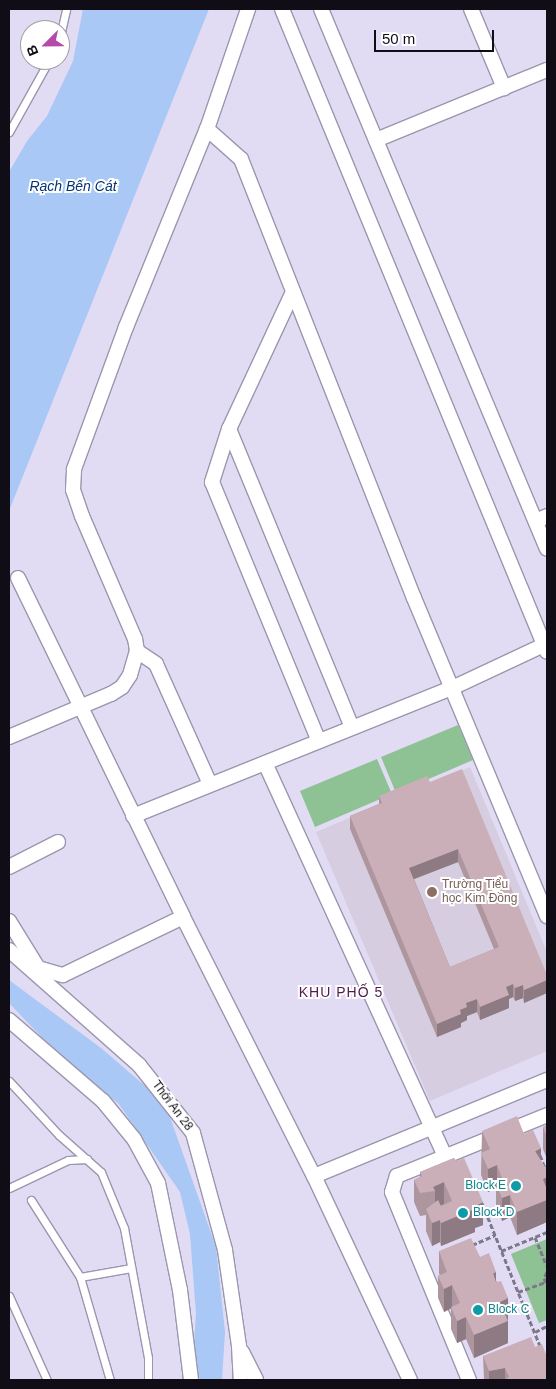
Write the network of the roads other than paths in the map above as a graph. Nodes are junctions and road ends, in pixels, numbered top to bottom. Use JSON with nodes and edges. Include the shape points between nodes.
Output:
{"nodes":[{"id":1,"x":248,"y":9,"type":"edge"},
{"id":2,"x":282,"y":9,"type":"edge"},
{"id":3,"x":321,"y":9,"type":"edge"},
{"id":4,"x":470,"y":9,"type":"edge"},
{"id":5,"x":43,"y":70,"type":"edge"},
{"id":6,"x":547,"y":70,"type":"edge"},
{"id":7,"x":504,"y":88,"type":"junction"},
{"id":8,"x":207,"y":129,"type":"junction"},
{"id":9,"x":9,"y":132,"type":"edge"},
{"id":10,"x":376,"y":140,"type":"junction"},
{"id":11,"x":292,"y":294,"type":"junction"},
{"id":12,"x":229,"y":429,"type":"junction"},
{"id":13,"x":541,"y":519,"type":"edge"},
{"id":14,"x":547,"y":549,"type":"edge"},
{"id":15,"x":18,"y":578,"type":"dead end"},
{"id":16,"x":546,"y":648,"type":"edge"},
{"id":17,"x":137,"y":651,"type":"junction"},
{"id":18,"x":452,"y":688,"type":"junction"},
{"id":19,"x":81,"y":708,"type":"junction"},
{"id":20,"x":352,"y":728,"type":"junction"},
{"id":21,"x":9,"y":737,"type":"edge"},
{"id":22,"x":319,"y":742,"type":"junction"},
{"id":23,"x":265,"y":763,"type":"junction"},
{"id":24,"x":210,"y":784,"type":"junction"},
{"id":25,"x":133,"y":816,"type":"junction"},
{"id":26,"x":58,"y":842,"type":"dead end"},
{"id":27,"x":9,"y":867,"type":"edge"},
{"id":28,"x":547,"y":916,"type":"edge"},
{"id":29,"x":183,"y":917,"type":"junction"},
{"id":30,"x":9,"y":922,"type":"edge"},
{"id":31,"x":9,"y":950,"type":"edge"},
{"id":32,"x":9,"y":1020,"type":"edge"},
{"id":33,"x":547,"y":1080,"type":"edge"},
{"id":34,"x":9,"y":1081,"type":"edge"},
{"id":35,"x":547,"y":1115,"type":"edge"},
{"id":36,"x":433,"y":1127,"type":"junction"},
{"id":37,"x":445,"y":1156,"type":"junction"},
{"id":38,"x":87,"y":1159,"type":"junction"},
{"id":39,"x":314,"y":1176,"type":"junction"},
{"id":40,"x":9,"y":1188,"type":"edge"},
{"id":41,"x":32,"y":1200,"type":"dead end"},
{"id":42,"x":131,"y":1268,"type":"junction"},
{"id":43,"x":80,"y":1277,"type":"junction"},
{"id":44,"x":9,"y":1296,"type":"edge"},
{"id":45,"x":240,"y":1346,"type":"junction"},
{"id":46,"x":47,"y":1380,"type":"edge"},
{"id":47,"x":110,"y":1380,"type":"edge"},
{"id":48,"x":148,"y":1380,"type":"edge"},
{"id":49,"x":191,"y":1380,"type":"edge"},
{"id":50,"x":241,"y":1380,"type":"edge"},
{"id":51,"x":256,"y":1380,"type":"edge"},
{"id":52,"x":410,"y":1380,"type":"edge"},
{"id":53,"x":469,"y":1380,"type":"edge"}],
"edges":[{"from":1,"to":8,"type":"street"},
{"from":2,"to":16,"type":"street"},
{"from":3,"to":10,"type":"street"},
{"from":4,"to":7,"type":"street"},
{"from":5,"to":9,"type":"lane"},
{"from":6,"to":7,"type":"street"},
{"from":7,"to":10,"type":"street"},
{"from":8,"to":11,"type":"street","via":[[241,159]]},
{"from":8,"to":17,"type":"street","via":[[126,327],[74,469],[76,499]]},
{"from":10,"to":13,"type":"street"},
{"from":11,"to":12,"type":"street"},
{"from":11,"to":18,"type":"street"},
{"from":12,"to":20,"type":"street"},
{"from":12,"to":22,"type":"street","via":[[212,482]]},
{"from":13,"to":14,"type":"street"},
{"from":15,"to":19,"type":"street"},
{"from":16,"to":18,"type":"street"},
{"from":17,"to":19,"type":"street","via":[[130,675],[122,687]]},
{"from":17,"to":24,"type":"street","via":[[156,664]]},
{"from":18,"to":20,"type":"street"},
{"from":18,"to":28,"type":"street"},
{"from":19,"to":21,"type":"street"},
{"from":19,"to":25,"type":"street"},
{"from":20,"to":22,"type":"street"},
{"from":22,"to":23,"type":"street"},
{"from":23,"to":24,"type":"street"},
{"from":23,"to":36,"type":"street"},
{"from":24,"to":25,"type":"street"},
{"from":25,"to":29,"type":"street"},
{"from":26,"to":27,"type":"street"},
{"from":29,"to":30,"type":"street","via":[[63,975],[38,968]]},
{"from":29,"to":39,"type":"street"},
{"from":31,"to":45,"type":"street","name":"Thới An 28","via":[[139,1065],[192,1133],[225,1250]]},
{"from":32,"to":49,"type":"street","via":[[103,1100],[134,1139],[158,1183],[180,1290]]},
{"from":33,"to":36,"type":"street"},
{"from":34,"to":38,"type":"lane","via":[[59,1135]]},
{"from":35,"to":37,"type":"street"},
{"from":36,"to":37,"type":"street"},
{"from":36,"to":39,"type":"street"},
{"from":37,"to":53,"type":"street","via":[[397,1176],[392,1192]]},
{"from":38,"to":40,"type":"lane","via":[[68,1160]]},
{"from":38,"to":42,"type":"lane","via":[[102,1172],[124,1228]]},
{"from":39,"to":52,"type":"street"},
{"from":41,"to":43,"type":"lane"},
{"from":42,"to":43,"type":"lane"},
{"from":42,"to":48,"type":"lane","via":[[148,1358]]},
{"from":43,"to":47,"type":"lane"},
{"from":44,"to":46,"type":"lane"},
{"from":45,"to":50,"type":"street","name":"Thới An 28"},
{"from":45,"to":51,"type":"street"}]}
